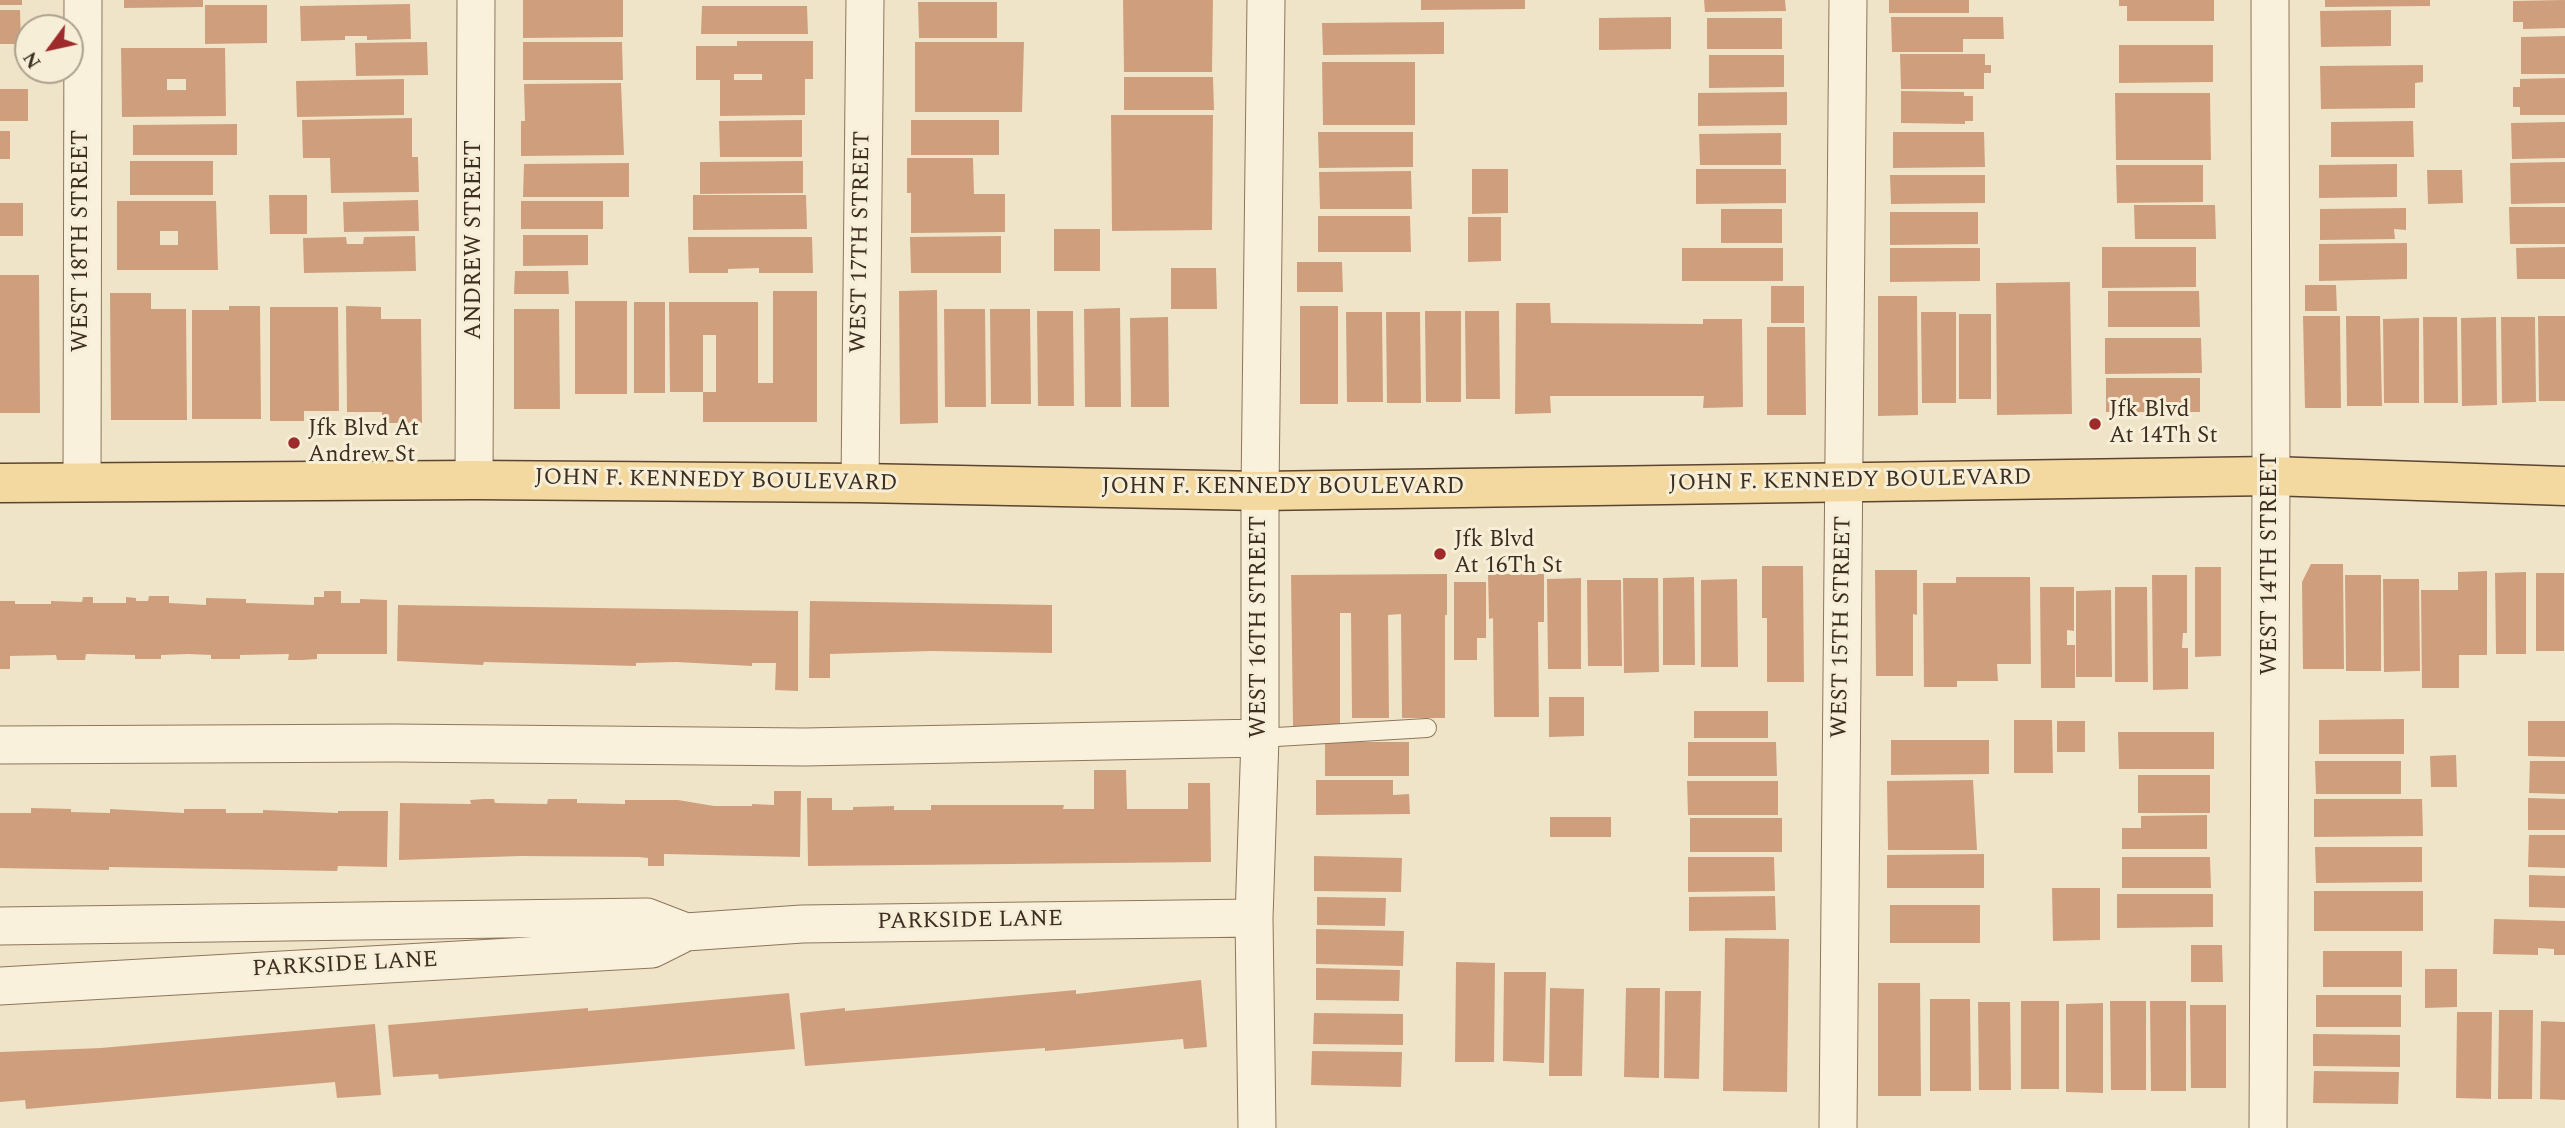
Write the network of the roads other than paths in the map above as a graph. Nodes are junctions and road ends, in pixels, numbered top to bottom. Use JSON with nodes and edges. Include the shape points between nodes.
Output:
{"nodes":[{"id":1,"x":83,"y":0,"type":"edge"},
{"id":2,"x":476,"y":0,"type":"edge"},
{"id":3,"x":865,"y":0,"type":"edge"},
{"id":4,"x":1266,"y":0,"type":"edge"},
{"id":5,"x":1848,"y":0,"type":"edge"},
{"id":6,"x":2270,"y":0,"type":"edge"},
{"id":7,"x":2272,"y":476,"type":"junction"},
{"id":8,"x":474,"y":480,"type":"junction"},
{"id":9,"x":82,"y":482,"type":"junction"},
{"id":10,"x":1844,"y":482,"type":"junction"},
{"id":11,"x":0,"y":483,"type":"edge"},
{"id":12,"x":860,"y":483,"type":"junction"},
{"id":13,"x":2565,"y":486,"type":"edge"},
{"id":14,"x":1260,"y":491,"type":"junction"},
{"id":15,"x":1427,"y":728,"type":"dead end"},
{"id":16,"x":1260,"y":738,"type":"junction"},
{"id":17,"x":0,"y":745,"type":"edge"},
{"id":18,"x":1254,"y":918,"type":"junction"},
{"id":19,"x":0,"y":926,"type":"edge"},
{"id":20,"x":686,"y":932,"type":"junction"},
{"id":21,"x":0,"y":986,"type":"edge"},
{"id":22,"x":1257,"y":1128,"type":"edge"},
{"id":23,"x":1838,"y":1128,"type":"edge"},
{"id":24,"x":2267,"y":1128,"type":"edge"}],
"edges":[{"from":1,"to":9,"type":"street","name":"WEST 18TH STREET"},
{"from":2,"to":8,"type":"street","name":"ANDREW STREET"},
{"from":3,"to":12,"type":"street","name":"WEST 17TH STREET"},
{"from":4,"to":14,"type":"street","name":"WEST 16TH STREET"},
{"from":5,"to":10,"type":"street","name":"WEST 15TH STREET"},
{"from":6,"to":7,"type":"street","name":"WEST 14TH STREET"},
{"from":7,"to":10,"type":"main road","name":"JOHN F. KENNEDY BOULEVARD"},
{"from":7,"to":13,"type":"main road","name":"JOHN F. KENNEDY BOULEVARD"},
{"from":7,"to":24,"type":"street","name":"WEST 14TH STREET"},
{"from":8,"to":9,"type":"main road","name":"JOHN F. KENNEDY BOULEVARD"},
{"from":8,"to":12,"type":"main road","name":"JOHN F. KENNEDY BOULEVARD"},
{"from":9,"to":11,"type":"main road","name":"JOHN F. KENNEDY BOULEVARD"},
{"from":10,"to":14,"type":"main road","name":"JOHN F. KENNEDY BOULEVARD"},
{"from":10,"to":23,"type":"street","name":"WEST 15TH STREET"},
{"from":12,"to":14,"type":"main road","name":"JOHN F. KENNEDY BOULEVARD"},
{"from":14,"to":16,"type":"street","name":"WEST 16TH STREET"},
{"from":15,"to":16,"type":"lane"},
{"from":16,"to":17,"type":"street","via":[[805,747]]},
{"from":16,"to":18,"type":"street","name":"WEST 16TH STREET"},
{"from":18,"to":20,"type":"street","name":"PARKSIDE LANE","via":[[802,924]]},
{"from":18,"to":22,"type":"street","name":"WEST 16TH STREET"},
{"from":19,"to":20,"type":"street","name":"PARKSIDE LANE","via":[[647,916]]},
{"from":20,"to":21,"type":"street","name":"PARKSIDE LANE","via":[[652,949]]}]}
